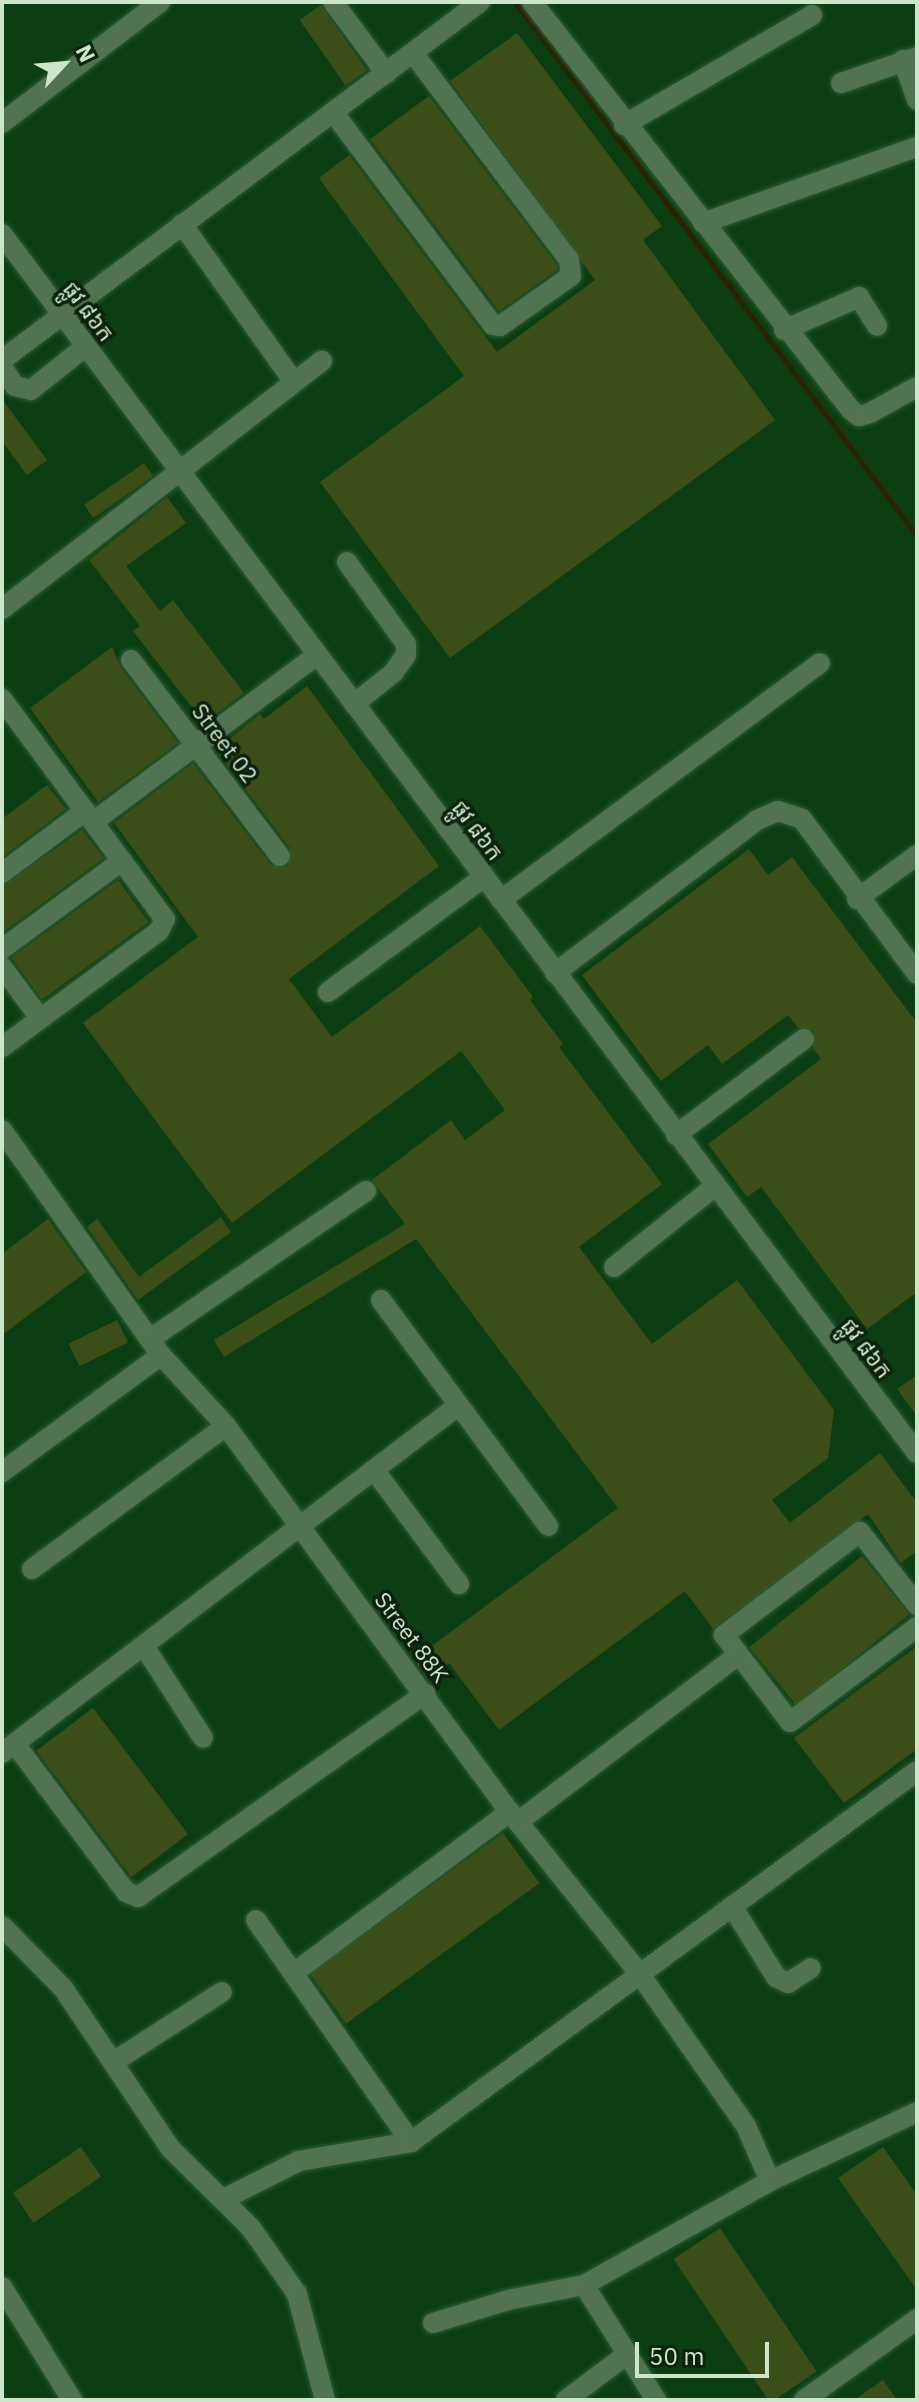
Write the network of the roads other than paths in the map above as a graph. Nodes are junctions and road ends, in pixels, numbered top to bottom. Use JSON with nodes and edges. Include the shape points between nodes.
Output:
{"nodes":[{"id":1,"x":160,"y":2,"type":"edge"},
{"id":2,"x":333,"y":2,"type":"edge"},
{"id":3,"x":532,"y":2,"type":"edge"},
{"id":4,"x":471,"y":5,"type":"edge"},
{"id":5,"x":812,"y":15,"type":"dead end"},
{"id":6,"x":413,"y":53,"type":"junction"},
{"id":7,"x":910,"y":58,"type":"edge"},
{"id":8,"x":386,"y":73,"type":"junction"},
{"id":9,"x":841,"y":83,"type":"dead end"},
{"id":10,"x":917,"y":100,"type":"edge"},
{"id":11,"x":333,"y":112,"type":"junction"},
{"id":12,"x":2,"y":123,"type":"edge"},
{"id":13,"x":624,"y":125,"type":"junction"},
{"id":14,"x":917,"y":147,"type":"edge"},
{"id":15,"x":703,"y":223,"type":"junction"},
{"id":16,"x":182,"y":224,"type":"junction"},
{"id":17,"x":2,"y":234,"type":"edge"},
{"id":18,"x":61,"y":313,"type":"junction"},
{"id":19,"x":877,"y":326,"type":"dead end"},
{"id":20,"x":784,"y":330,"type":"junction"},
{"id":21,"x":86,"y":346,"type":"junction"},
{"id":22,"x":2,"y":360,"type":"edge"},
{"id":23,"x":322,"y":361,"type":"dead end"},
{"id":24,"x":2,"y":367,"type":"edge"},
{"id":25,"x":294,"y":382,"type":"junction"},
{"id":26,"x":917,"y":387,"type":"edge"},
{"id":27,"x":179,"y":470,"type":"junction"},
{"id":28,"x":347,"y":562,"type":"dead end"},
{"id":29,"x":2,"y":609,"type":"edge"},
{"id":30,"x":317,"y":655,"type":"junction"},
{"id":31,"x":131,"y":660,"type":"dead end"},
{"id":32,"x":820,"y":663,"type":"dead end"},
{"id":33,"x":2,"y":699,"type":"edge"},
{"id":34,"x":354,"y":704,"type":"junction"},
{"id":35,"x":196,"y":745,"type":"junction"},
{"id":36,"x":89,"y":817,"type":"junction"},
{"id":37,"x":917,"y":855,"type":"edge"},
{"id":38,"x":280,"y":856,"type":"dead end"},
{"id":39,"x":122,"y":861,"type":"junction"},
{"id":40,"x":2,"y":873,"type":"edge"},
{"id":41,"x":484,"y":877,"type":"junction"},
{"id":42,"x":857,"y":899,"type":"junction"},
{"id":43,"x":501,"y":900,"type":"junction"},
{"id":44,"x":2,"y":949,"type":"edge"},
{"id":45,"x":2,"y":967,"type":"edge"},
{"id":46,"x":555,"y":973,"type":"junction"},
{"id":47,"x":917,"y":974,"type":"edge"},
{"id":48,"x":328,"y":992,"type":"dead end"},
{"id":49,"x":40,"y":1018,"type":"junction"},
{"id":50,"x":804,"y":1039,"type":"dead end"},
{"id":51,"x":2,"y":1047,"type":"edge"},
{"id":52,"x":2,"y":1130,"type":"edge"},
{"id":53,"x":676,"y":1135,"type":"junction"},
{"id":54,"x":715,"y":1186,"type":"junction"},
{"id":55,"x":366,"y":1191,"type":"dead end"},
{"id":56,"x":614,"y":1267,"type":"dead end"},
{"id":57,"x":381,"y":1300,"type":"dead end"},
{"id":58,"x":156,"y":1347,"type":"junction"},
{"id":59,"x":459,"y":1405,"type":"junction"},
{"id":60,"x":226,"y":1426,"type":"junction"},
{"id":61,"x":917,"y":1453,"type":"edge"},
{"id":62,"x":375,"y":1471,"type":"junction"},
{"id":63,"x":2,"y":1472,"type":"edge"},
{"id":64,"x":548,"y":1526,"type":"dead end"},
{"id":65,"x":301,"y":1528,"type":"junction"},
{"id":66,"x":32,"y":1569,"type":"dead end"},
{"id":67,"x":917,"y":1569,"type":"edge"},
{"id":68,"x":899,"y":1582,"type":"junction"},
{"id":69,"x":459,"y":1584,"type":"dead end"},
{"id":70,"x":917,"y":1605,"type":"edge"},
{"id":71,"x":917,"y":1627,"type":"edge"},
{"id":72,"x":144,"y":1646,"type":"junction"},
{"id":73,"x":737,"y":1656,"type":"junction"},
{"id":74,"x":425,"y":1694,"type":"junction"},
{"id":75,"x":203,"y":1738,"type":"dead end"},
{"id":76,"x":8,"y":1749,"type":"edge"},
{"id":77,"x":917,"y":1771,"type":"edge"},
{"id":78,"x":514,"y":1817,"type":"junction"},
{"id":79,"x":732,"y":1906,"type":"junction"},
{"id":80,"x":256,"y":1920,"type":"dead end"},
{"id":81,"x":2,"y":1926,"type":"edge"},
{"id":82,"x":811,"y":1968,"type":"dead end"},
{"id":83,"x":295,"y":1972,"type":"junction"},
{"id":84,"x":639,"y":1973,"type":"junction"},
{"id":85,"x":222,"y":1992,"type":"dead end"},
{"id":86,"x":115,"y":2061,"type":"junction"},
{"id":87,"x":917,"y":2112,"type":"edge"},
{"id":88,"x":411,"y":2142,"type":"junction"},
{"id":89,"x":770,"y":2181,"type":"junction"},
{"id":90,"x":224,"y":2199,"type":"junction"},
{"id":91,"x":584,"y":2285,"type":"junction"},
{"id":92,"x":2,"y":2287,"type":"edge"},
{"id":93,"x":917,"y":2319,"type":"edge"},
{"id":94,"x":433,"y":2323,"type":"dead end"},
{"id":95,"x":626,"y":2355,"type":"junction"},
{"id":96,"x":72,"y":2400,"type":"edge"},
{"id":97,"x":325,"y":2400,"type":"edge"},
{"id":98,"x":566,"y":2400,"type":"edge"},
{"id":99,"x":656,"y":2400,"type":"edge"},
{"id":100,"x":804,"y":2400,"type":"edge"}],
"edges":[{"from":1,"to":12,"type":"street"},
{"from":2,"to":8,"type":"street"},
{"from":3,"to":13,"type":"street"},
{"from":4,"to":6,"type":"street"},
{"from":5,"to":13,"type":"street"},
{"from":6,"to":8,"type":"street"},
{"from":6,"to":11,"type":"street","via":[[569,260],[571,276],[500,326],[493,325]]},
{"from":7,"to":9,"type":"street"},
{"from":7,"to":10,"type":"street"},
{"from":8,"to":11,"type":"street"},
{"from":11,"to":16,"type":"street"},
{"from":13,"to":15,"type":"street"},
{"from":14,"to":15,"type":"street"},
{"from":15,"to":20,"type":"street"},
{"from":16,"to":18,"type":"street"},
{"from":16,"to":25,"type":"street"},
{"from":17,"to":18,"type":"street","name":"ផ្លូវ ៨៦ក"},
{"from":18,"to":21,"type":"street","name":"ផ្លូវ ៨៦ក"},
{"from":18,"to":22,"type":"street"},
{"from":19,"to":20,"type":"street","via":[[859,297]]},
{"from":20,"to":26,"type":"street","via":[[859,416]]},
{"from":21,"to":24,"type":"street","via":[[31,390],[15,386]]},
{"from":21,"to":27,"type":"street","name":"ផ្លូវ ៨៦ក"},
{"from":23,"to":25,"type":"street"},
{"from":25,"to":27,"type":"street"},
{"from":27,"to":29,"type":"street"},
{"from":27,"to":30,"type":"street","name":"ផ្លូវ ៨៦ក"},
{"from":28,"to":34,"type":"street","via":[[406,644],[406,655],[393,673]]},
{"from":30,"to":34,"type":"street","name":"ផ្លូវ ៨៦ក"},
{"from":30,"to":35,"type":"street"},
{"from":31,"to":35,"type":"street","name":"Street 02"},
{"from":32,"to":43,"type":"street"},
{"from":33,"to":36,"type":"street"},
{"from":34,"to":41,"type":"street","name":"ផ្លូវ ៨៦ក"},
{"from":35,"to":36,"type":"street"},
{"from":35,"to":38,"type":"street","name":"Street 02"},
{"from":36,"to":39,"type":"street"},
{"from":36,"to":40,"type":"street"},
{"from":37,"to":42,"type":"street"},
{"from":39,"to":44,"type":"street"},
{"from":39,"to":49,"type":"street","via":[[165,919],[159,931]]},
{"from":41,"to":43,"type":"street","name":"ផ្លូវ ៨៦ក"},
{"from":41,"to":48,"type":"street"},
{"from":42,"to":46,"type":"street","via":[[802,819],[778,811],[757,820]]},
{"from":42,"to":47,"type":"street"},
{"from":43,"to":46,"type":"street","name":"ផ្លូវ ៨៦ក"},
{"from":45,"to":49,"type":"street"},
{"from":46,"to":53,"type":"street","name":"ផ្លូវ ៨៦ក"},
{"from":49,"to":51,"type":"street"},
{"from":50,"to":53,"type":"street"},
{"from":52,"to":58,"type":"street","name":"Street 88K"},
{"from":53,"to":54,"type":"street","name":"ផ្លូវ ៨៦ក"},
{"from":54,"to":56,"type":"street"},
{"from":54,"to":61,"type":"street","name":"ផ្លូវ ៨៦ក"},
{"from":55,"to":58,"type":"street"},
{"from":57,"to":59,"type":"street"},
{"from":58,"to":60,"type":"street","name":"Street 88K"},
{"from":58,"to":63,"type":"street"},
{"from":59,"to":62,"type":"street"},
{"from":59,"to":64,"type":"street"},
{"from":60,"to":65,"type":"street","name":"Street 88K"},
{"from":60,"to":66,"type":"street"},
{"from":62,"to":65,"type":"street"},
{"from":62,"to":69,"type":"street"},
{"from":65,"to":72,"type":"street"},
{"from":65,"to":74,"type":"street","name":"Street 88K"},
{"from":67,"to":68,"type":"street"},
{"from":68,"to":70,"type":"street"},
{"from":68,"to":73,"type":"street","via":[[858,1533],[724,1635]]},
{"from":71,"to":73,"type":"street","via":[[790,1722]]},
{"from":72,"to":75,"type":"street"},
{"from":72,"to":76,"type":"street"},
{"from":73,"to":78,"type":"street"},
{"from":74,"to":76,"type":"street","via":[[138,1897],[126,1892]]},
{"from":74,"to":78,"type":"street","name":"Street 88K"},
{"from":77,"to":79,"type":"street"},
{"from":78,"to":83,"type":"street"},
{"from":78,"to":84,"type":"street","name":"Street 88K"},
{"from":79,"to":82,"type":"street","via":[[776,1977],[788,1983]]},
{"from":79,"to":84,"type":"street"},
{"from":80,"to":83,"type":"street"},
{"from":81,"to":86,"type":"street","via":[[63,1988]]},
{"from":83,"to":88,"type":"street"},
{"from":84,"to":88,"type":"street"},
{"from":84,"to":89,"type":"street","name":"Street 88K","via":[[746,2126]]},
{"from":85,"to":86,"type":"street"},
{"from":86,"to":90,"type":"street","via":[[170,2148]]},
{"from":87,"to":89,"type":"street"},
{"from":88,"to":90,"type":"street","via":[[299,2161]]},
{"from":89,"to":91,"type":"street"},
{"from":90,"to":97,"type":"street","via":[[297,2294]]},
{"from":91,"to":94,"type":"street","via":[[508,2300]]},
{"from":91,"to":95,"type":"street"},
{"from":92,"to":96,"type":"street"},
{"from":93,"to":100,"type":"street"},
{"from":95,"to":98,"type":"street"},
{"from":95,"to":99,"type":"street"}]}
